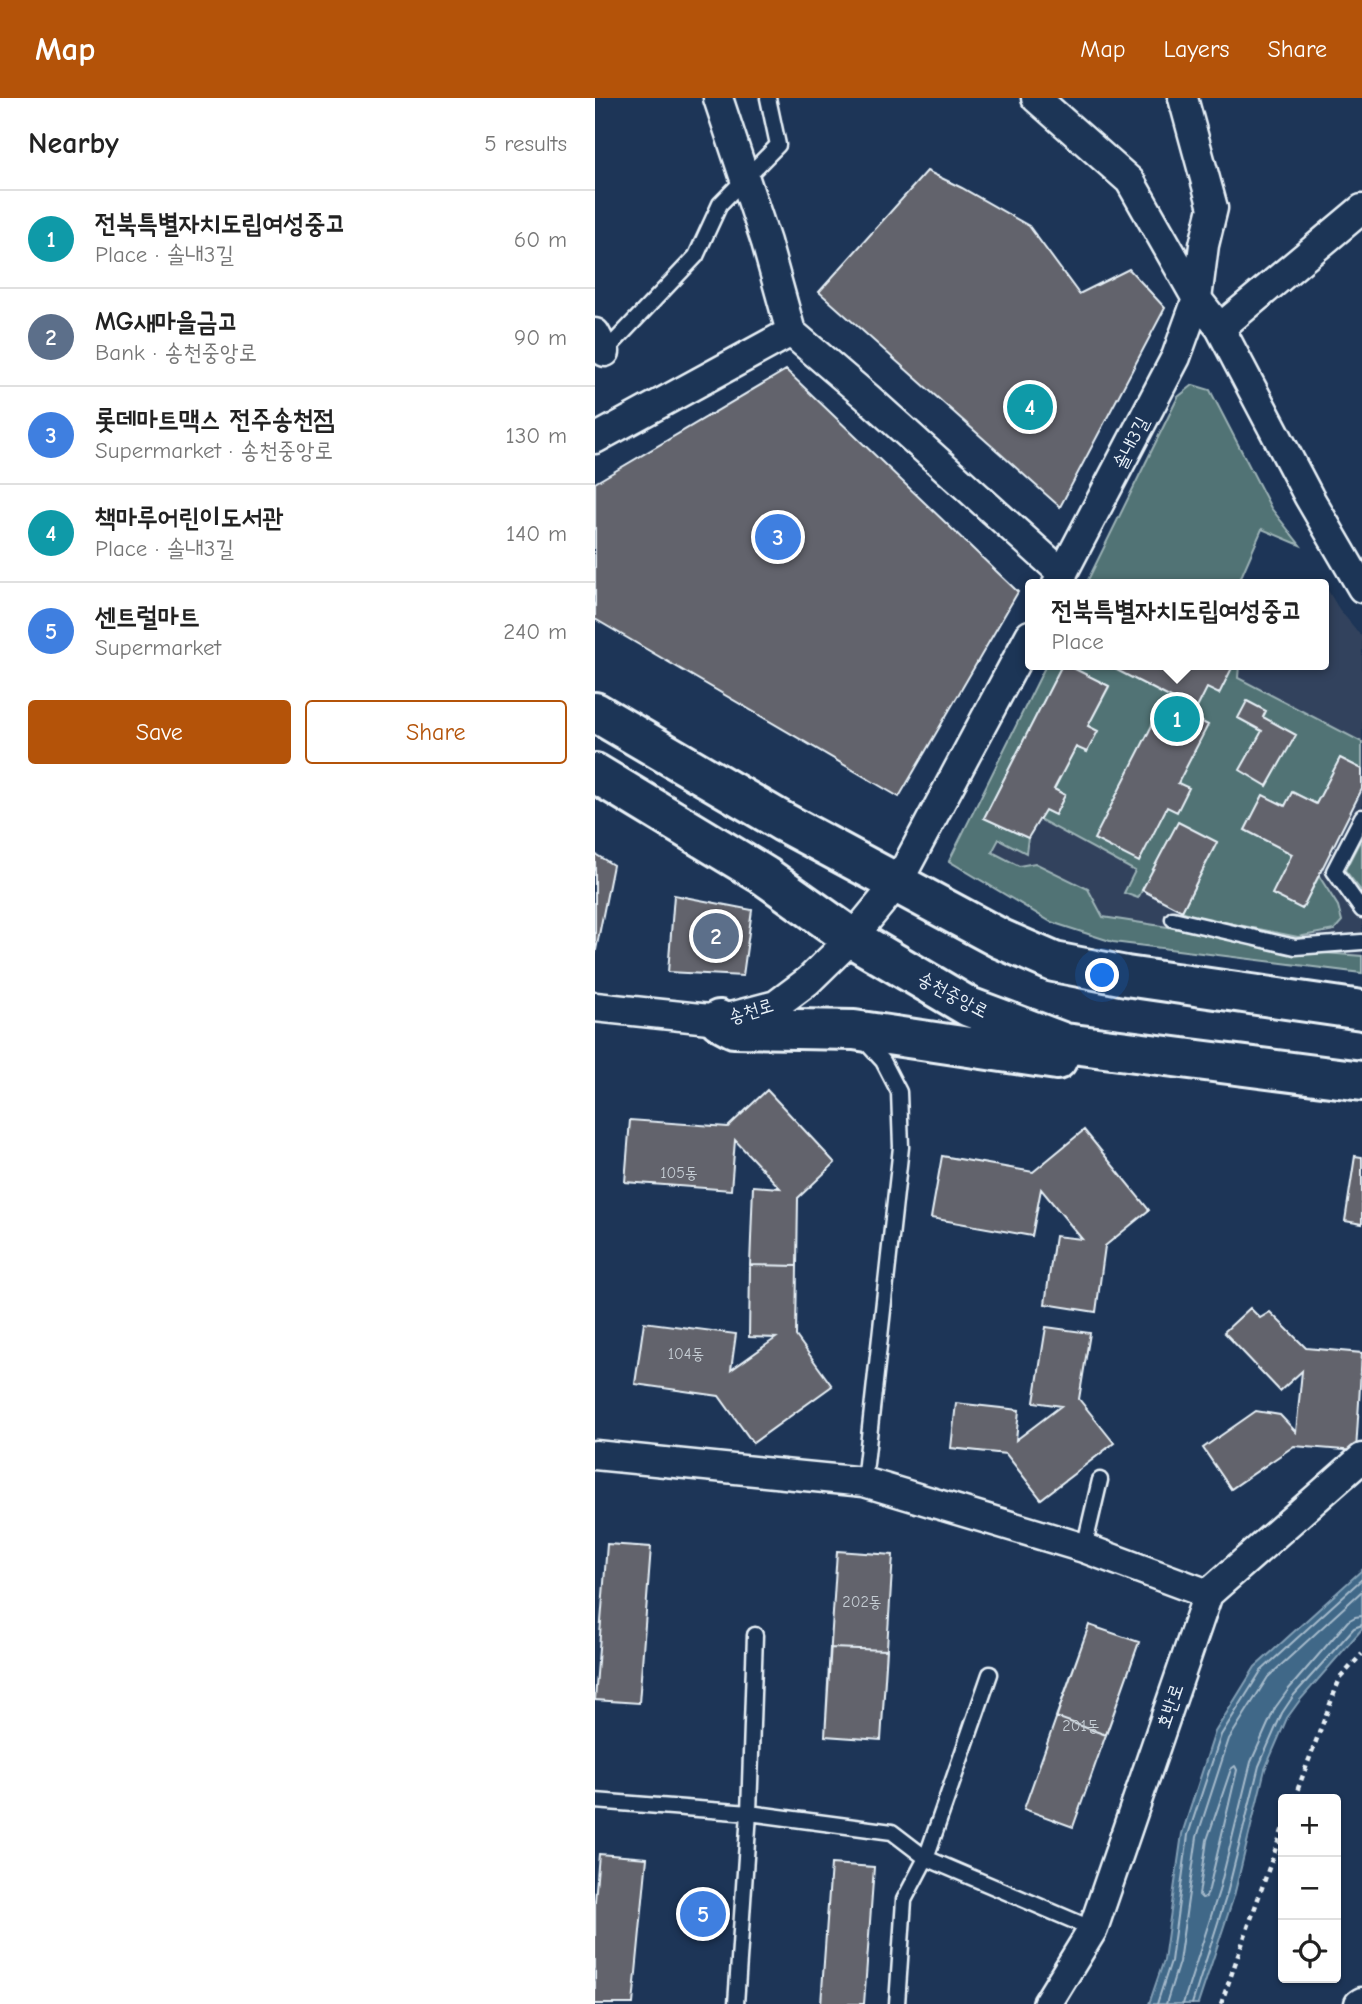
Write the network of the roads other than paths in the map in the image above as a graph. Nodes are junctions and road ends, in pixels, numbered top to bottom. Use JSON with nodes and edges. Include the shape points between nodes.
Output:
{"nodes":[{"id":1,"x":718,"y":98,"type":"edge"},
{"id":2,"x":768,"y":98,"type":"edge"},
{"id":3,"x":1036,"y":98,"type":"edge"},
{"id":4,"x":1183,"y":98,"type":"edge"},
{"id":5,"x":744,"y":179,"type":"junction"},
{"id":6,"x":1362,"y":209,"type":"edge"},
{"id":7,"x":1197,"y":299,"type":"junction"},
{"id":8,"x":1220,"y":328,"type":"junction"},
{"id":9,"x":791,"y":332,"type":"junction"},
{"id":10,"x":599,"y":348,"type":"edge"},
{"id":11,"x":595,"y":439,"type":"edge"},
{"id":12,"x":1060,"y":579,"type":"edge"},
{"id":13,"x":1362,"y":588,"type":"edge"},
{"id":14,"x":1025,"y":644,"type":"edge"},
{"id":15,"x":595,"y":712,"type":"edge"},
{"id":16,"x":595,"y":773,"type":"edge"},
{"id":17,"x":1362,"y":817,"type":"edge"},
{"id":18,"x":898,"y":882,"type":"junction"},
{"id":19,"x":1362,"y":910,"type":"edge"},
{"id":20,"x":1173,"y":919,"type":"dead end"},
{"id":21,"x":852,"y":938,"type":"junction"},
{"id":22,"x":1362,"y":942,"type":"edge"},
{"id":23,"x":595,"y":1007,"type":"edge"},
{"id":24,"x":1362,"y":1010,"type":"edge"},
{"id":25,"x":719,"y":1020,"type":"junction"},
{"id":26,"x":854,"y":1030,"type":"junction"},
{"id":27,"x":1065,"y":1043,"type":"junction"},
{"id":28,"x":1362,"y":1081,"type":"edge"},
{"id":29,"x":595,"y":1455,"type":"edge"},
{"id":30,"x":1362,"y":1458,"type":"edge"},
{"id":31,"x":1100,"y":1480,"type":"dead end"},
{"id":32,"x":864,"y":1482,"type":"junction"},
{"id":33,"x":1084,"y":1548,"type":"junction"},
{"id":34,"x":1207,"y":1594,"type":"junction"},
{"id":35,"x":755,"y":1635,"type":"dead end"},
{"id":36,"x":991,"y":1674,"type":"dead end"},
{"id":37,"x":595,"y":1801,"type":"edge"},
{"id":38,"x":750,"y":1813,"type":"junction"},
{"id":39,"x":926,"y":1858,"type":"junction"},
{"id":40,"x":1094,"y":1929,"type":"junction"},
{"id":41,"x":736,"y":2004,"type":"edge"},
{"id":42,"x":897,"y":2004,"type":"edge"},
{"id":43,"x":1047,"y":2004,"type":"edge"}],
"edges":[{"from":1,"to":5,"type":"street"},
{"from":2,"to":5,"type":"lane","via":[[778,145]]},
{"from":3,"to":7,"type":"street","via":[[1130,181]]},
{"from":4,"to":7,"type":"street","name":"솔내3길","via":[[1213,208]]},
{"from":5,"to":9,"type":"street"},
{"from":5,"to":10,"type":"lane","via":[[720,204],[696,256]]},
{"from":6,"to":8,"type":"street"},
{"from":7,"to":8,"type":"street"},
{"from":7,"to":12,"type":"street","name":"솔내3길","via":[[1175,357]]},
{"from":8,"to":13,"type":"street"},
{"from":9,"to":11,"type":"street"},
{"from":9,"to":12,"type":"street","via":[[867,397]]},
{"from":14,"to":18,"type":"street"},
{"from":15,"to":18,"type":"street","via":[[783,822]]},
{"from":16,"to":21,"type":"street","name":"송천중앙로","via":[[765,876]]},
{"from":17,"to":19,"type":"lane","via":[[1334,871]]},
{"from":18,"to":21,"type":"street","name":"송천로"},
{"from":18,"to":24,"type":"street","via":[[1001,939],[1054,962]]},
{"from":20,"to":22,"type":"lane","via":[[1295,947]]},
{"from":21,"to":25,"type":"street","name":"송천로","via":[[776,1005]]},
{"from":21,"to":27,"type":"street","name":"송천중앙로","via":[[969,1007]]},
{"from":23,"to":25,"type":"street","name":"송천로"},
{"from":25,"to":26,"type":"street","via":[[734,1028]]},
{"from":26,"to":27,"type":"street","via":[[1057,1060]]},
{"from":26,"to":32,"type":"lane","via":[[883,1061],[899,1092],[901,1147]]},
{"from":27,"to":28,"type":"street","name":"송천중앙로"},
{"from":29,"to":32,"type":"street"},
{"from":30,"to":34,"type":"street"},
{"from":31,"to":33,"type":"lane"},
{"from":32,"to":33,"type":"street"},
{"from":33,"to":34,"type":"street"},
{"from":34,"to":40,"type":"street","name":"호반로"},
{"from":35,"to":38,"type":"lane"},
{"from":36,"to":39,"type":"lane"},
{"from":37,"to":38,"type":"lane"},
{"from":38,"to":39,"type":"lane","via":[[892,1832]]},
{"from":38,"to":41,"type":"lane"},
{"from":39,"to":40,"type":"lane"},
{"from":39,"to":42,"type":"lane","via":[[904,1900]]},
{"from":40,"to":43,"type":"street","name":"호반로"}]}
